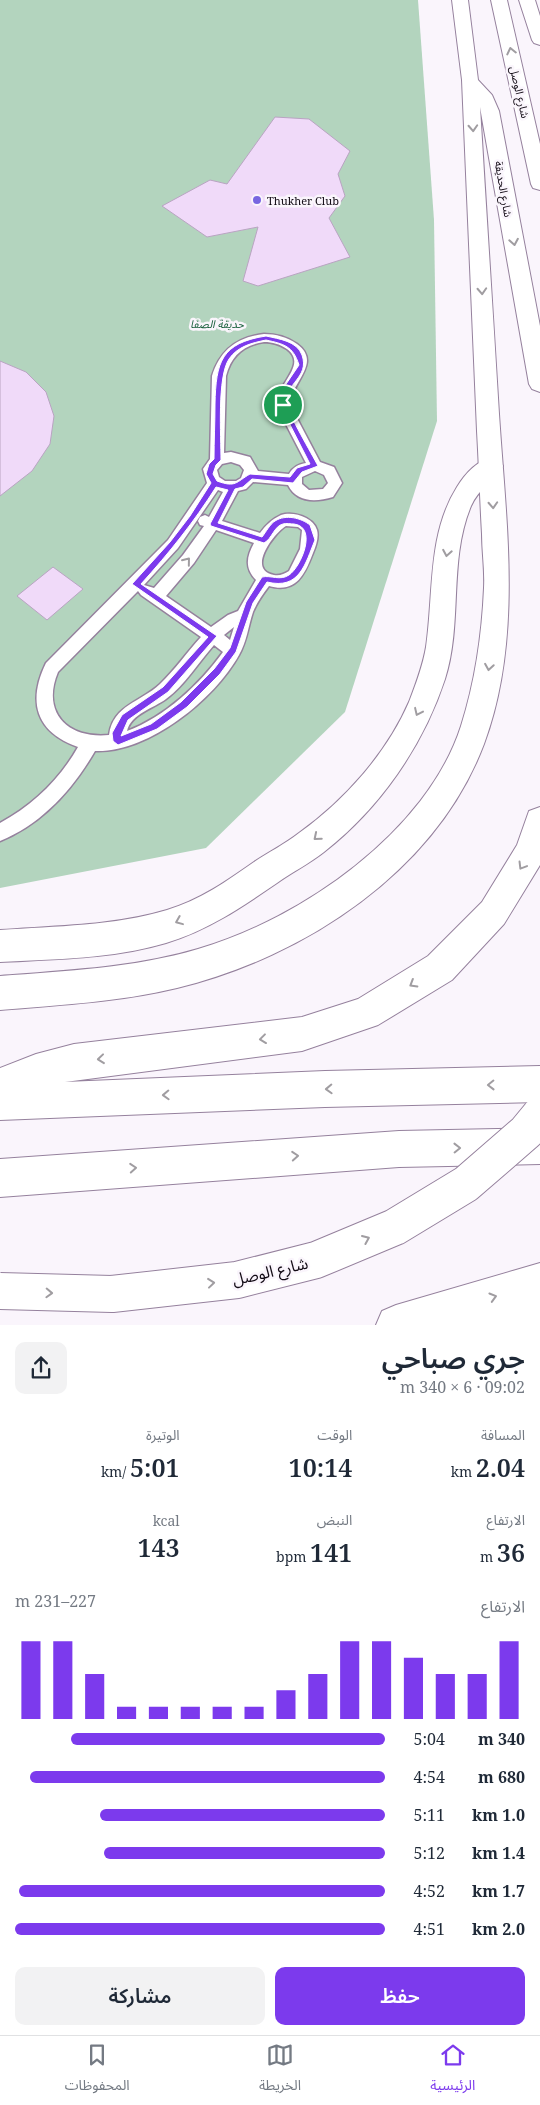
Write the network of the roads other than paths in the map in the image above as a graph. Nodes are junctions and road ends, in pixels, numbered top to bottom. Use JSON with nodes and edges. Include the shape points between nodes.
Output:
{"nodes":[{"id":1,"x":460,"y":0,"type":"edge"},
{"id":2,"x":499,"y":0,"type":"edge"},
{"id":3,"x":527,"y":0,"type":"edge"},
{"id":4,"x":539,"y":33,"type":"edge"},
{"id":5,"x":470,"y":80,"type":"junction"},
{"id":6,"x":540,"y":184,"type":"edge"},
{"id":7,"x":540,"y":384,"type":"edge"},
{"id":8,"x":217,"y":460,"type":"junction"},
{"id":9,"x":315,"y":466,"type":"junction"},
{"id":10,"x":491,"y":466,"type":"junction"},
{"id":11,"x":250,"y":476,"type":"junction"},
{"id":12,"x":293,"y":480,"type":"junction"},
{"id":13,"x":215,"y":483,"type":"junction"},
{"id":14,"x":233,"y":487,"type":"junction"},
{"id":15,"x":193,"y":518,"type":"junction"},
{"id":16,"x":214,"y":524,"type":"junction"},
{"id":17,"x":264,"y":540,"type":"junction"},
{"id":18,"x":265,"y":579,"type":"junction"},
{"id":19,"x":136,"y":584,"type":"junction"},
{"id":20,"x":155,"y":597,"type":"junction"},
{"id":21,"x":244,"y":615,"type":"junction"},
{"id":22,"x":213,"y":636,"type":"junction"},
{"id":23,"x":234,"y":650,"type":"junction"},
{"id":24,"x":166,"y":689,"type":"junction"},
{"id":25,"x":184,"y":704,"type":"junction"},
{"id":26,"x":118,"y":741,"type":"junction"},
{"id":27,"x":90,"y":743,"type":"junction"},
{"id":28,"x":540,"y":821,"type":"edge"},
{"id":29,"x":0,"y":832,"type":"edge"},
{"id":30,"x":0,"y":946,"type":"edge"},
{"id":31,"x":0,"y":993,"type":"edge"},
{"id":32,"x":540,"y":1084,"type":"edge"},
{"id":33,"x":0,"y":1087,"type":"edge"},
{"id":34,"x":0,"y":1102,"type":"edge"},
{"id":35,"x":540,"y":1115,"type":"edge"},
{"id":36,"x":540,"y":1146,"type":"edge"},
{"id":37,"x":0,"y":1178,"type":"edge"},
{"id":38,"x":540,"y":1283,"type":"edge"},
{"id":39,"x":0,"y":1291,"type":"edge"},
{"id":40,"x":540,"y":1318,"type":"edge"},
{"id":41,"x":396,"y":1325,"type":"edge"},
{"id":42,"x":466,"y":1325,"type":"edge"}],
"edges":[{"from":1,"to":5,"type":"main road"},
{"from":6,"to":2,"type":"main road","name":"شارع الوصل","one_way":true},
{"from":3,"to":4,"type":"main road"},
{"from":5,"to":7,"type":"main road","name":"شارع الحديقة","one_way":true,"via":[[484,95],[490,111]]},
{"from":5,"to":10,"type":"main road","one_way":true},
{"from":8,"to":9,"type":"lane","via":[[221,367],[240,345],[266,338],[285,342],[301,358],[300,371],[284,393],[283,405]]},
{"from":8,"to":11,"type":"lane","via":[[231,457],[245,461],[251,470]]},
{"from":8,"to":13,"type":"lane","via":[[210,469]]},
{"from":9,"to":12,"type":"lane","via":[[300,470],[294,474]]},
{"from":9,"to":12,"type":"lane","via":[[333,476],[335,483],[328,494],[305,496],[298,492]]},
{"from":10,"to":30,"type":"main road","one_way":true,"via":[[466,490],[451,530],[439,648],[418,713],[385,768],[353,805],[314,840],[218,906],[175,923],[118,937]]},
{"from":10,"to":31,"type":"main road","one_way":true,"via":[[497,586],[485,694],[470,744],[448,787],[423,822],[353,888],[308,918],[247,948],[198,966],[139,978],[72,988]]},
{"from":11,"to":12,"type":"lane"},
{"from":11,"to":14,"type":"lane","via":[[241,485]]},
{"from":13,"to":14,"type":"lane"},
{"from":13,"to":15,"type":"lane"},
{"from":14,"to":16,"type":"lane"},
{"from":15,"to":16,"type":"lane"},
{"from":15,"to":19,"type":"lane"},
{"from":16,"to":17,"type":"lane"},
{"from":20,"to":16,"type":"lane","one_way":true,"via":[[194,553]]},
{"from":17,"to":18,"type":"lane","via":[[254,559],[254,567]]},
{"from":17,"to":18,"type":"lane","via":[[271,528],[284,520],[301,522],[311,533],[311,540],[293,577],[275,581]]},
{"from":18,"to":21,"type":"lane"},
{"from":19,"to":20,"type":"lane"},
{"from":19,"to":27,"type":"lane","via":[[62,656],[46,680],[43,694],[51,720],[60,731]]},
{"from":20,"to":22,"type":"lane"},
{"from":21,"to":22,"type":"lane","via":[[230,620]]},
{"from":21,"to":23,"type":"lane"},
{"from":22,"to":23,"type":"lane"},
{"from":22,"to":24,"type":"lane"},
{"from":23,"to":25,"type":"lane"},
{"from":24,"to":25,"type":"lane"},
{"from":24,"to":26,"type":"lane","via":[[125,717],[117,733]]},
{"from":25,"to":26,"type":"lane","via":[[154,727]]},
{"from":26,"to":27,"type":"lane"},
{"from":27,"to":29,"type":"lane","via":[[61,787],[40,807]]},
{"from":28,"to":33,"type":"main road","one_way":true,"via":[[531,851],[493,913],[440,968],[366,1012],[302,1034],[74,1062],[42,1069]]},
{"from":32,"to":34,"type":"main road","one_way":true},
{"from":39,"to":35,"type":"main road","name":"شارع الوصل","one_way":true,"bridge":true,"via":[[112,1294],[237,1280],[316,1260],[396,1227],[466,1184],[526,1132]]},
{"from":37,"to":36,"type":"main road","one_way":true,"via":[[399,1149]]},
{"from":41,"to":38,"type":"main road","one_way":true},
{"from":40,"to":42,"type":"main road"}]}
